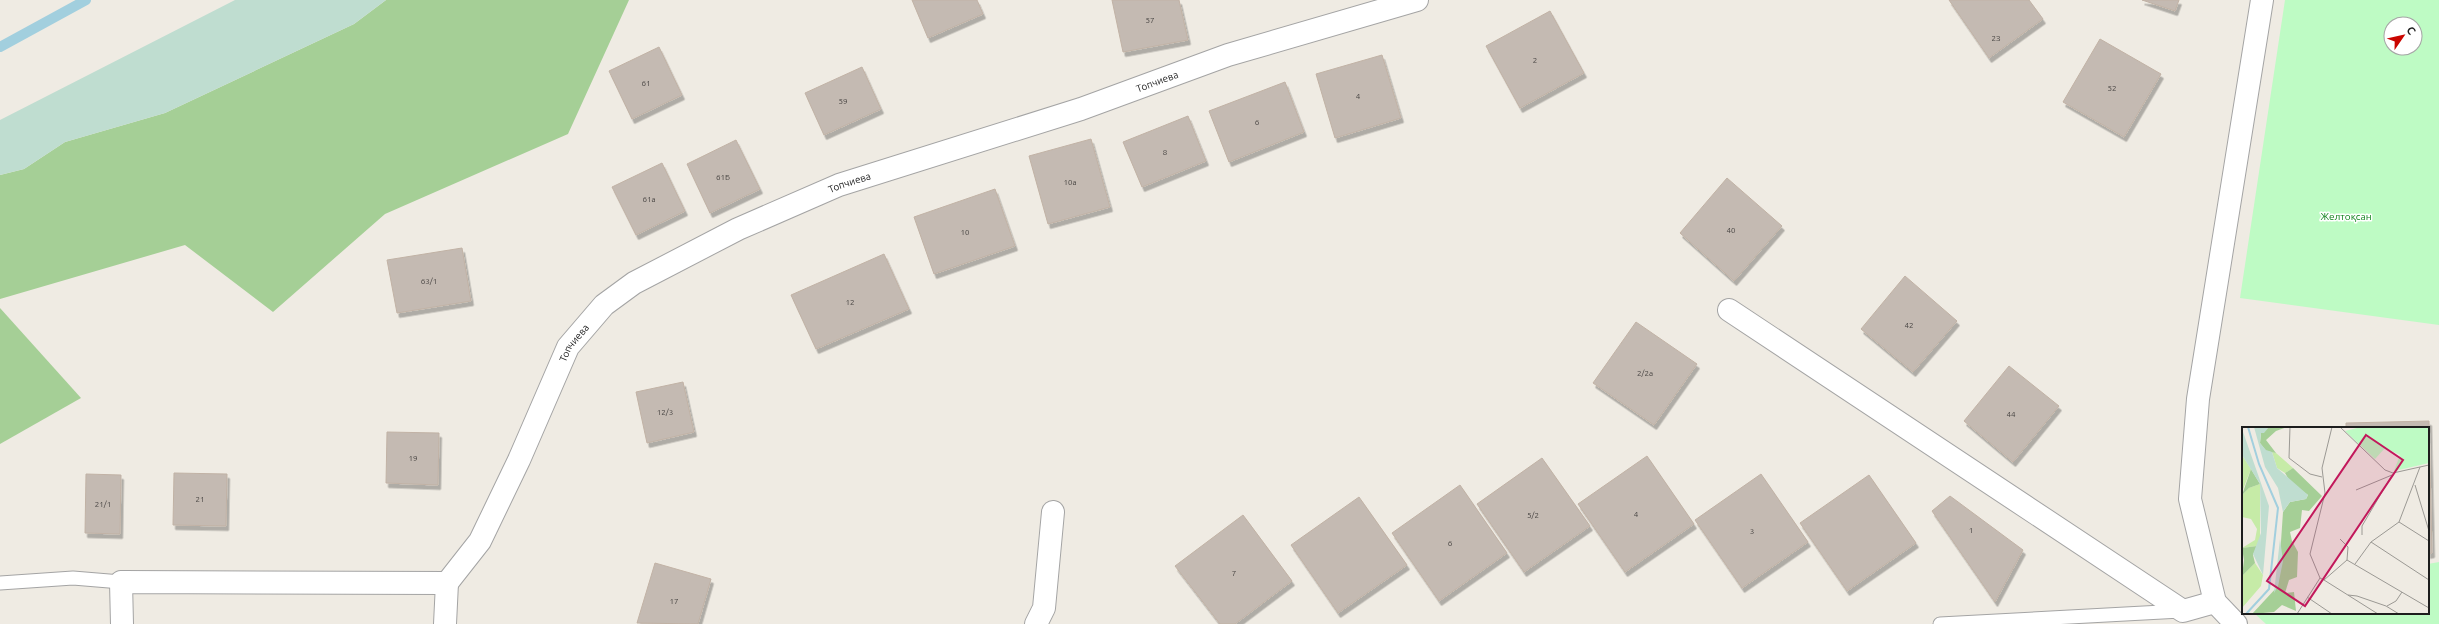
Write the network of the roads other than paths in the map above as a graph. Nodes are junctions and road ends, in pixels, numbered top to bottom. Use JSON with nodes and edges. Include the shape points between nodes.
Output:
{"nodes":[{"id":1,"x":1417,"y":0,"type":"edge"},
{"id":2,"x":2262,"y":0,"type":"edge"},
{"id":3,"x":1729,"y":310,"type":"dead end"},
{"id":4,"x":1053,"y":512,"type":"dead end"},
{"id":5,"x":121,"y":582,"type":"junction"},
{"id":6,"x":0,"y":583,"type":"edge"},
{"id":7,"x":446,"y":583,"type":"junction"},
{"id":8,"x":2215,"y":602,"type":"junction"},
{"id":9,"x":2183,"y":610,"type":"junction"},
{"id":10,"x":122,"y":624,"type":"edge"},
{"id":11,"x":445,"y":624,"type":"edge"},
{"id":12,"x":1036,"y":624,"type":"edge"},
{"id":13,"x":1940,"y":624,"type":"edge"},
{"id":14,"x":2236,"y":624,"type":"edge"}],
"edges":[{"from":1,"to":7,"type":"street","name":"Топчиева","via":[[1228,55],[1081,109],[839,185],[738,229],[634,283],[604,305],[568,347],[519,460],[480,541]]},
{"from":2,"to":8,"type":"street","via":[[2198,399],[2191,484],[2190,499]]},
{"from":3,"to":9,"type":"street"},
{"from":4,"to":12,"type":"street","via":[[1044,608]]},
{"from":5,"to":6,"type":"lane","via":[[73,578]]},
{"from":5,"to":7,"type":"street"},
{"from":5,"to":10,"type":"street"},
{"from":7,"to":11,"type":"street"},
{"from":8,"to":9,"type":"street"},
{"from":8,"to":14,"type":"street"},
{"from":9,"to":13,"type":"lane"}]}
